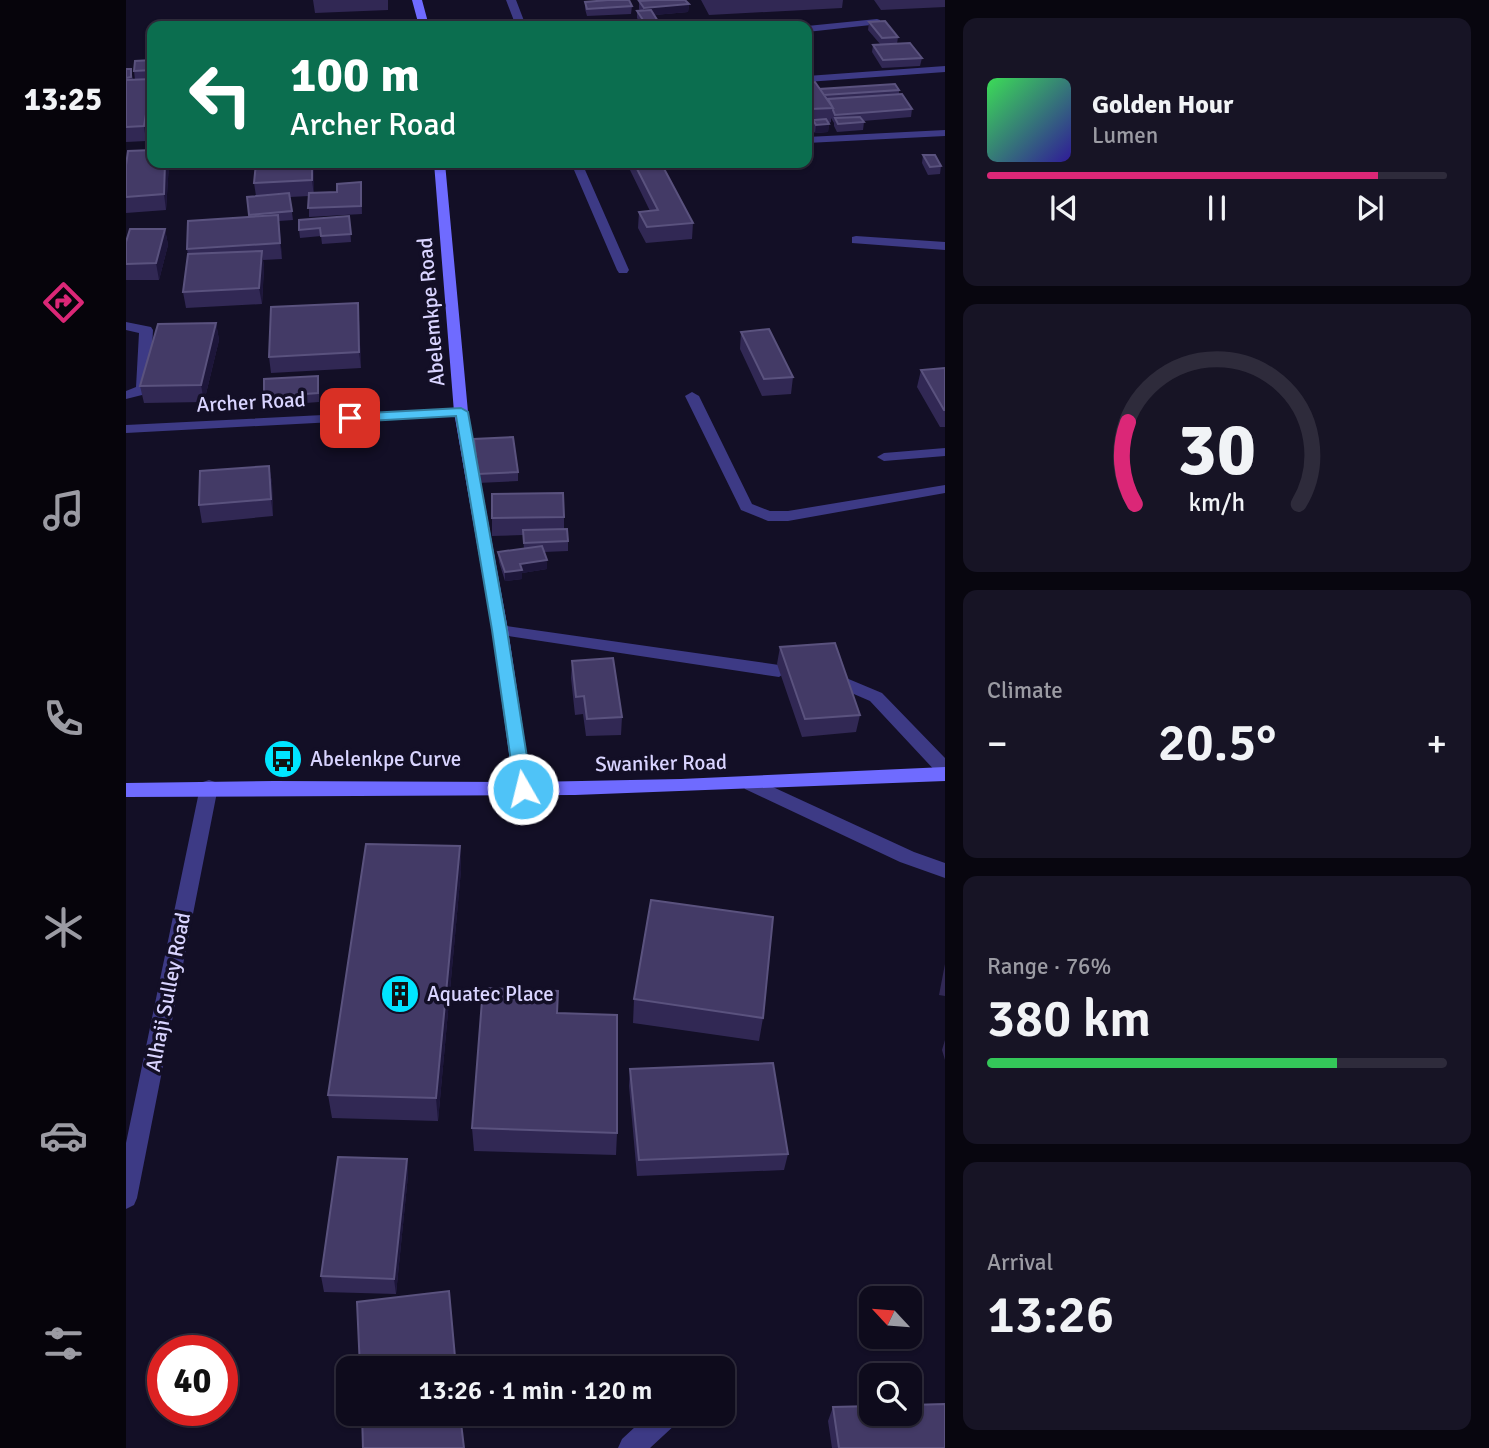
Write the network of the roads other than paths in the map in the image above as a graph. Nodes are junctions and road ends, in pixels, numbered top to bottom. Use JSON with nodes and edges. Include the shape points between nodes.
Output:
{"nodes":[{"id":1,"x":417,"y":0,"type":"edge"},
{"id":2,"x":511,"y":0,"type":"edge"},
{"id":3,"x":423,"y":21,"type":"edge"},
{"id":4,"x":519,"y":21,"type":"edge"},
{"id":5,"x":877,"y":22,"type":"edge"},
{"id":6,"x":812,"y":28,"type":"edge"},
{"id":7,"x":945,"y":69,"type":"edge"},
{"id":8,"x":812,"y":79,"type":"edge"},
{"id":9,"x":945,"y":133,"type":"edge"},
{"id":10,"x":812,"y":140,"type":"edge"},
{"id":11,"x":439,"y":168,"type":"edge"},
{"id":12,"x":578,"y":168,"type":"edge"},
{"id":13,"x":856,"y":240,"type":"dead end"},
{"id":14,"x":945,"y":246,"type":"edge"},
{"id":15,"x":623,"y":270,"type":"dead end"},
{"id":16,"x":126,"y":326,"type":"edge"},
{"id":17,"x":144,"y":366,"type":"junction"},
{"id":18,"x":126,"y":367,"type":"edge"},
{"id":19,"x":126,"y":395,"type":"edge"},
{"id":20,"x":692,"y":396,"type":"dead end"},
{"id":21,"x":461,"y":412,"type":"junction"},
{"id":22,"x":126,"y":429,"type":"edge"},
{"id":23,"x":945,"y":453,"type":"edge"},
{"id":24,"x":884,"y":457,"type":"dead end"},
{"id":25,"x":945,"y":489,"type":"edge"},
{"id":26,"x":500,"y":630,"type":"junction"},
{"id":27,"x":779,"y":671,"type":"edge"},
{"id":28,"x":839,"y":681,"type":"edge"},
{"id":29,"x":945,"y":772,"type":"edge"},
{"id":30,"x":751,"y":784,"type":"junction"},
{"id":31,"x":209,"y":787,"type":"junction"},
{"id":32,"x":523,"y":789,"type":"junction"},
{"id":33,"x":126,"y":790,"type":"edge"},
{"id":34,"x":945,"y":871,"type":"edge"},
{"id":35,"x":126,"y":1198,"type":"edge"},
{"id":36,"x":655,"y":1426,"type":"edge"},
{"id":37,"x":631,"y":1448,"type":"edge"}],
"edges":[{"from":1,"to":3,"type":"street"},
{"from":2,"to":4,"type":"street"},
{"from":5,"to":6,"type":"street"},
{"from":7,"to":8,"type":"street"},
{"from":9,"to":10,"type":"street"},
{"from":11,"to":21,"type":"street","name":"Abelemkpe Road"},
{"from":12,"to":15,"type":"street"},
{"from":13,"to":14,"type":"street"},
{"from":16,"to":17,"type":"street","via":[[146,330]]},
{"from":17,"to":18,"type":"street"},
{"from":17,"to":19,"type":"street","via":[[141,391]]},
{"from":20,"to":25,"type":"street","via":[[746,508],[768,516],[788,516]]},
{"from":21,"to":22,"type":"street","name":"Archer Road"},
{"from":21,"to":26,"type":"street","name":"Abelemkpe Road"},
{"from":23,"to":24,"type":"street"},
{"from":26,"to":27,"type":"street"},
{"from":26,"to":32,"type":"street","name":"Abelemkpe Road"},
{"from":28,"to":29,"type":"street","via":[[876,697]]},
{"from":29,"to":30,"type":"street","name":"Swaniker Road"},
{"from":30,"to":32,"type":"street","name":"Swaniker Road"},
{"from":30,"to":34,"type":"street"},
{"from":31,"to":32,"type":"street","name":"Swaniker Road"},
{"from":31,"to":33,"type":"street","name":"Swaniker Road"},
{"from":31,"to":35,"type":"street","name":"Alhaji Sulley Road"},
{"from":36,"to":37,"type":"street"}]}
